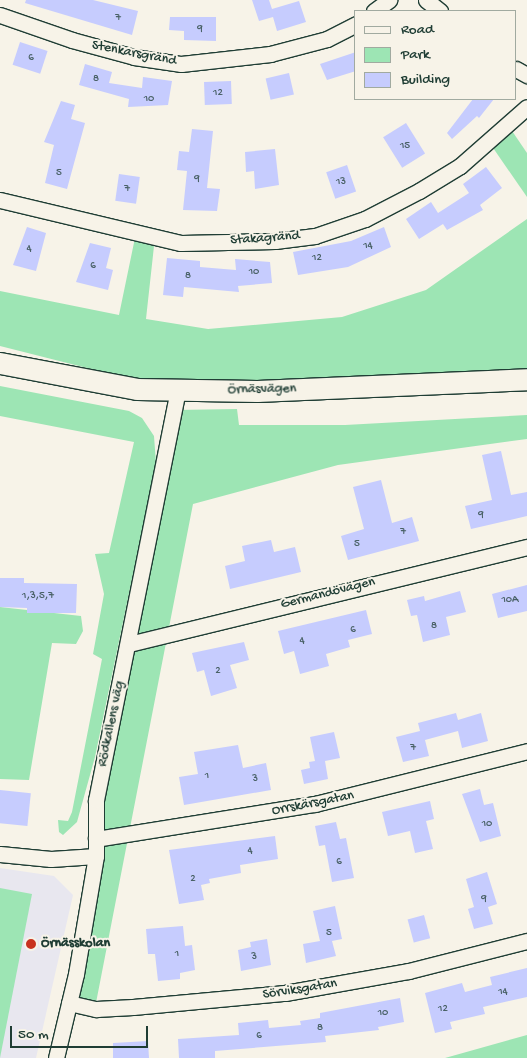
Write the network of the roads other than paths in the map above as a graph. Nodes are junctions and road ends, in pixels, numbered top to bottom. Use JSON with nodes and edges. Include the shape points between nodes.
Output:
{"nodes":[{"id":1,"x":389,"y":0,"type":"edge"},
{"id":2,"x":426,"y":0,"type":"edge"},
{"id":3,"x":375,"y":10,"type":"edge"},
{"id":4,"x":439,"y":10,"type":"edge"},
{"id":5,"x":0,"y":15,"type":"edge"},
{"id":6,"x":354,"y":25,"type":"edge"},
{"id":7,"x":527,"y":107,"type":"edge"},
{"id":8,"x":0,"y":200,"type":"edge"},
{"id":9,"x":0,"y":363,"type":"edge"},
{"id":10,"x":527,"y":380,"type":"edge"},
{"id":11,"x":178,"y":390,"type":"junction"},
{"id":12,"x":527,"y":547,"type":"edge"},
{"id":13,"x":129,"y":644,"type":"junction"},
{"id":14,"x":527,"y":752,"type":"edge"},
{"id":15,"x":96,"y":839,"type":"junction"},
{"id":16,"x":0,"y":854,"type":"edge"},
{"id":17,"x":96,"y":856,"type":"junction"},
{"id":18,"x":527,"y":941,"type":"edge"},
{"id":19,"x":69,"y":1003,"type":"junction"},
{"id":20,"x":56,"y":1058,"type":"edge"}],
"edges":[{"from":1,"to":3,"type":"street"},
{"from":2,"to":4,"type":"street"},
{"from":5,"to":6,"type":"street","name":"Stenkarsgränd","via":[[81,43],[181,64],[270,54],[327,39]]},
{"from":7,"to":8,"type":"street","name":"Stakagränd","via":[[460,166],[419,191],[365,218],[314,236],[275,241],[181,243]]},
{"from":9,"to":11,"type":"street","name":"Örnäsvägen","via":[[98,383]]},
{"from":10,"to":11,"type":"street","name":"Örnäsvägen"},
{"from":11,"to":13,"type":"street","name":"Rödkallens väg"},
{"from":12,"to":13,"type":"street","name":"Germandövägen"},
{"from":13,"to":15,"type":"street","name":"Rödkallens väg","via":[[96,800]]},
{"from":14,"to":15,"type":"street","name":"Orrskärsgatan","via":[[325,802]]},
{"from":15,"to":17,"type":"street","name":"Rödkallens väg"},
{"from":16,"to":17,"type":"street","via":[[51,859]]},
{"from":17,"to":19,"type":"street","name":"Rödkallens väg"},
{"from":18,"to":19,"type":"street","name":"Sörviksgatan","via":[[409,971],[286,993],[134,1008],[96,1009]]},
{"from":19,"to":20,"type":"street","name":"Rödkallens väg"}]}
